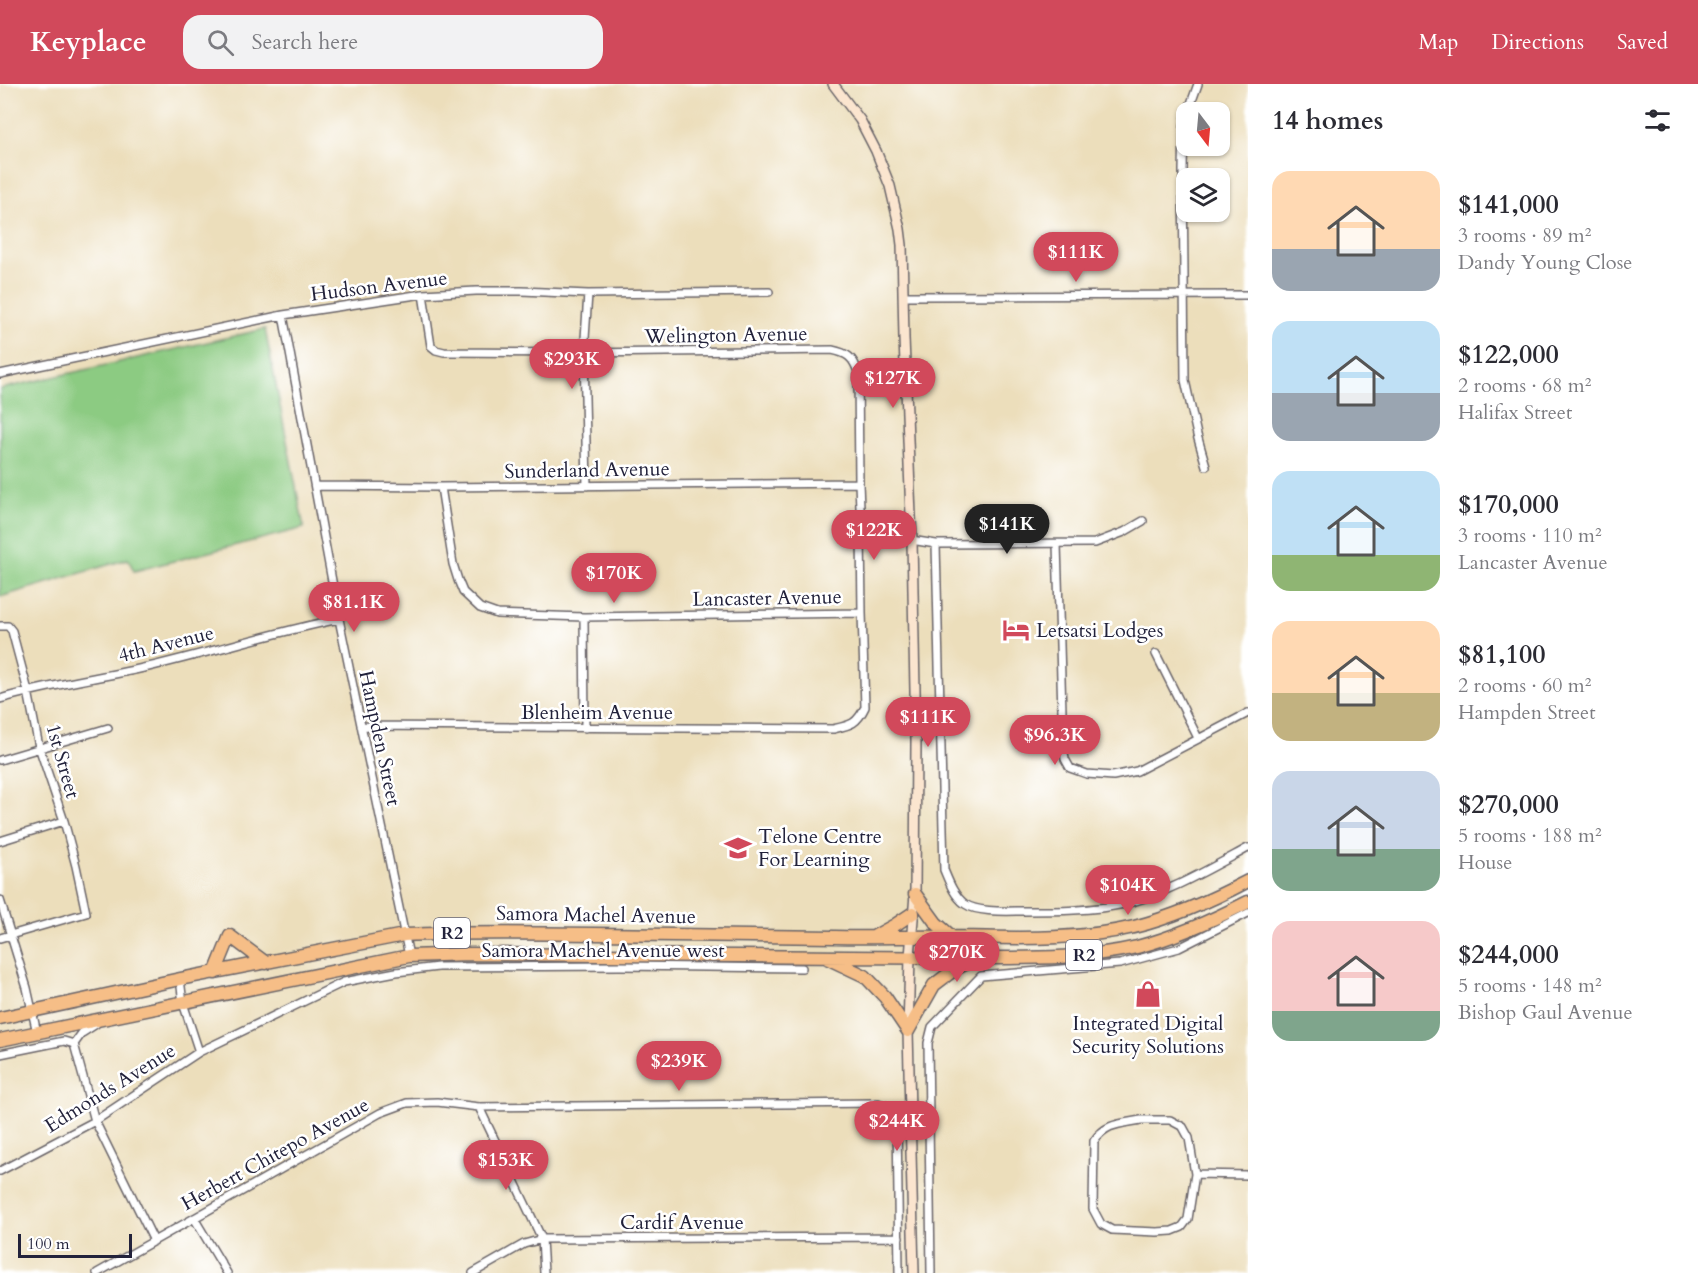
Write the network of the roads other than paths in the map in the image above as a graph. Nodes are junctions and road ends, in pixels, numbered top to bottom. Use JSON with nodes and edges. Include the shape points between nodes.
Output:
{"nodes":[{"id":1,"x":833,"y":84,"type":"edge"},
{"id":2,"x":1198,"y":84,"type":"edge"},
{"id":3,"x":1191,"y":102,"type":"edge"},
{"id":4,"x":1183,"y":156,"type":"edge"},
{"id":5,"x":769,"y":292,"type":"dead end"},
{"id":6,"x":423,"y":294,"type":"junction"},
{"id":7,"x":588,"y":294,"type":"junction"},
{"id":8,"x":1183,"y":295,"type":"junction"},
{"id":9,"x":1248,"y":295,"type":"edge"},
{"id":10,"x":904,"y":296,"type":"junction"},
{"id":11,"x":283,"y":315,"type":"junction"},
{"id":12,"x":584,"y":353,"type":"junction"},
{"id":13,"x":0,"y":374,"type":"edge"},
{"id":14,"x":1206,"y":466,"type":"dead end"},
{"id":15,"x":859,"y":483,"type":"junction"},
{"id":16,"x":315,"y":486,"type":"junction"},
{"id":17,"x":587,"y":486,"type":"junction"},
{"id":18,"x":441,"y":487,"type":"junction"},
{"id":19,"x":1143,"y":521,"type":"dead end"},
{"id":20,"x":861,"y":532,"type":"junction"},
{"id":21,"x":912,"y":541,"type":"junction"},
{"id":22,"x":936,"y":544,"type":"junction"},
{"id":23,"x":1057,"y":544,"type":"junction"},
{"id":24,"x":861,"y":613,"type":"junction"},
{"id":25,"x":584,"y":617,"type":"junction"},
{"id":26,"x":339,"y":619,"type":"junction"},
{"id":27,"x":0,"y":626,"type":"edge"},
{"id":28,"x":1156,"y":654,"type":"dead end"},
{"id":29,"x":28,"y":691,"type":"junction"},
{"id":30,"x":0,"y":699,"type":"edge"},
{"id":31,"x":1248,"y":713,"type":"edge"},
{"id":32,"x":361,"y":726,"type":"junction"},
{"id":33,"x":108,"y":728,"type":"dead end"},
{"id":34,"x":585,"y":728,"type":"junction"},
{"id":35,"x":1198,"y":738,"type":"junction"},
{"id":36,"x":39,"y":747,"type":"junction"},
{"id":37,"x":0,"y":760,"type":"edge"},
{"id":38,"x":64,"y":822,"type":"junction"},
{"id":39,"x":0,"y":841,"type":"edge"},
{"id":40,"x":1248,"y":848,"type":"edge"},
{"id":41,"x":1248,"y":881,"type":"edge"},
{"id":42,"x":915,"y":894,"type":"junction"},
{"id":43,"x":0,"y":900,"type":"edge"},
{"id":44,"x":1248,"y":902,"type":"edge"},
{"id":45,"x":913,"y":913,"type":"junction"},
{"id":46,"x":1248,"y":913,"type":"edge"},
{"id":47,"x":10,"y":935,"type":"junction"},
{"id":48,"x":404,"y":935,"type":"junction"},
{"id":49,"x":952,"y":937,"type":"junction"},
{"id":50,"x":0,"y":938,"type":"edge"},
{"id":51,"x":871,"y":938,"type":"junction"},
{"id":52,"x":912,"y":938,"type":"junction"},
{"id":53,"x":409,"y":956,"type":"junction"},
{"id":54,"x":824,"y":957,"type":"junction"},
{"id":55,"x":910,"y":957,"type":"junction"},
{"id":56,"x":977,"y":958,"type":"junction"},
{"id":57,"x":266,"y":963,"type":"junction"},
{"id":58,"x":802,"y":968,"type":"dead end"},
{"id":59,"x":215,"y":973,"type":"junction"},
{"id":60,"x":180,"y":979,"type":"junction"},
{"id":61,"x":183,"y":1002,"type":"junction"},
{"id":62,"x":32,"y":1012,"type":"junction"},
{"id":63,"x":0,"y":1018,"type":"edge"},
{"id":64,"x":104,"y":1019,"type":"junction"},
{"id":65,"x":908,"y":1031,"type":"junction"},
{"id":66,"x":37,"y":1033,"type":"junction"},
{"id":67,"x":237,"y":1033,"type":"joint"},
{"id":68,"x":0,"y":1040,"type":"edge"},
{"id":69,"x":74,"y":1044,"type":"junction"},
{"id":70,"x":199,"y":1052,"type":"junction"},
{"id":71,"x":0,"y":1054,"type":"edge"},
{"id":72,"x":479,"y":1107,"type":"junction"},
{"id":73,"x":95,"y":1121,"type":"junction"},
{"id":74,"x":0,"y":1172,"type":"edge"},
{"id":75,"x":1195,"y":1174,"type":"junction"},
{"id":76,"x":1248,"y":1175,"type":"edge"},
{"id":77,"x":194,"y":1218,"type":"junction"},
{"id":78,"x":899,"y":1237,"type":"junction"},
{"id":79,"x":542,"y":1239,"type":"junction"},
{"id":80,"x":154,"y":1241,"type":"junction"},
{"id":81,"x":98,"y":1273,"type":"edge"},
{"id":82,"x":227,"y":1273,"type":"edge"},
{"id":83,"x":473,"y":1273,"type":"edge"},
{"id":84,"x":544,"y":1273,"type":"edge"},
{"id":85,"x":899,"y":1273,"type":"edge"},
{"id":86,"x":914,"y":1273,"type":"edge"},
{"id":87,"x":931,"y":1273,"type":"edge"}],
"edges":[{"from":1,"to":10,"type":"main road","via":[[865,129],[890,186],[900,229]]},
{"from":2,"to":3,"type":"street"},
{"from":4,"to":8,"type":"street"},
{"from":5,"to":7,"type":"street","name":"Hudson Avenue"},
{"from":6,"to":7,"type":"street","name":"Hudson Avenue"},
{"from":6,"to":11,"type":"street","name":"Hudson Avenue"},
{"from":6,"to":12,"type":"street","name":"Welington Avenue","via":[[429,339],[436,350]]},
{"from":7,"to":12,"type":"street"},
{"from":8,"to":9,"type":"street"},
{"from":8,"to":10,"type":"street"},
{"from":8,"to":14,"type":"street","via":[[1185,380]]},
{"from":10,"to":21,"type":"main road"},
{"from":11,"to":13,"type":"street","name":"Hudson Avenue"},
{"from":11,"to":16,"type":"street","name":"Hampden Street"},
{"from":12,"to":15,"type":"street","name":"Welington Avenue","via":[[841,352],[854,362],[858,372]]},
{"from":12,"to":17,"type":"street"},
{"from":15,"to":17,"type":"street","name":"Sunderland Avenue"},
{"from":15,"to":20,"type":"street"},
{"from":16,"to":18,"type":"street","name":"Sunderland Avenue"},
{"from":16,"to":26,"type":"street","name":"Hampden Street"},
{"from":17,"to":18,"type":"street","name":"Sunderland Avenue"},
{"from":18,"to":25,"type":"street","name":"Lancaster Avenue","via":[[458,580],[480,608],[497,614]]},
{"from":19,"to":23,"type":"street","via":[[1095,543]]},
{"from":20,"to":21,"type":"street"},
{"from":20,"to":24,"type":"street"},
{"from":21,"to":22,"type":"street"},
{"from":21,"to":42,"type":"main road"},
{"from":22,"to":23,"type":"street"},
{"from":22,"to":40,"type":"street","via":[[944,870],[952,889],[966,905],[989,911],[1070,911],[1124,904],[1193,877]]},
{"from":23,"to":35,"type":"street","via":[[1063,746],[1070,768],[1113,776],[1137,771]]},
{"from":24,"to":25,"type":"street","name":"Lancaster Avenue"},
{"from":24,"to":34,"type":"street","name":"Blenheim Avenue","via":[[865,707],[859,719],[848,726]]},
{"from":25,"to":34,"type":"street"},
{"from":26,"to":29,"type":"street","name":"4th Avenue","via":[[154,665]]},
{"from":26,"to":32,"type":"street","name":"Hampden Street"},
{"from":27,"to":29,"type":"street","name":"1st Street","via":[[8,626],[12,631]]},
{"from":28,"to":35,"type":"street"},
{"from":29,"to":30,"type":"street","name":"4th Avenue"},
{"from":29,"to":36,"type":"street","name":"1st Street"},
{"from":31,"to":35,"type":"street"},
{"from":32,"to":34,"type":"street","name":"Blenheim Avenue"},
{"from":32,"to":48,"type":"street","name":"Hampden Street"},
{"from":33,"to":36,"type":"street"},
{"from":36,"to":37,"type":"street"},
{"from":36,"to":38,"type":"street","name":"1st Street"},
{"from":38,"to":39,"type":"street"},
{"from":38,"to":47,"type":"street","name":"1st Street","via":[[86,913]]},
{"from":41,"to":49,"type":"highway","number":"R2","via":[[1161,920],[1108,932],[1064,937]]},
{"from":42,"to":45,"type":"main road"},
{"from":42,"to":49,"type":"highway"},
{"from":43,"to":47,"type":"street"},
{"from":44,"to":56,"type":"highway","number":"R2","via":[[1203,924],[1138,946],[1088,954]]},
{"from":45,"to":51,"type":"highway"},
{"from":45,"to":52,"type":"main road"},
{"from":46,"to":87,"type":"street","via":[[1179,948],[1120,964],[981,976],[932,1027],[928,1043]]},
{"from":47,"to":50,"type":"street"},
{"from":47,"to":62,"type":"street"},
{"from":48,"to":51,"type":"highway","name":"Samora Machel Avenue","number":"R2"},
{"from":48,"to":53,"type":"street","name":"Hampden Street"},
{"from":48,"to":57,"type":"highway","name":"Samora Machel Avenue","number":"R2"},
{"from":49,"to":52,"type":"highway","number":"R2"},
{"from":51,"to":52,"type":"highway","name":"Samora Machel Avenue","number":"R2"},
{"from":52,"to":55,"type":"main road"},
{"from":53,"to":54,"type":"highway","name":"Samora Machel Avenue","number":"R2"},
{"from":53,"to":61,"type":"highway","name":"Samora Machel Avenue","number":"R2"},
{"from":54,"to":55,"type":"highway","name":"Samora Machel Avenue","number":"R2"},
{"from":54,"to":65,"type":"highway","via":[[865,976]]},
{"from":55,"to":56,"type":"highway","number":"R2"},
{"from":55,"to":65,"type":"main road"},
{"from":56,"to":65,"type":"highway","via":[[934,986]]},
{"from":57,"to":59,"type":"highway","name":"Samora Machel Avenue","number":"R2"},
{"from":57,"to":59,"type":"highway","via":[[230,936]]},
{"from":58,"to":67,"type":"street","name":"Samora Machel Avenue west","via":[[417,969],[344,982]]},
{"from":59,"to":60,"type":"highway","name":"Samora Machel Avenue","number":"R2"},
{"from":60,"to":61,"type":"street"},
{"from":60,"to":62,"type":"highway","name":"Samora Machel Avenue","number":"R2"},
{"from":61,"to":64,"type":"highway","name":"Samora Machel Avenue","number":"R2"},
{"from":61,"to":70,"type":"street"},
{"from":62,"to":63,"type":"highway","name":"Samora Machel Avenue","number":"R2"},
{"from":62,"to":66,"type":"street"},
{"from":64,"to":66,"type":"highway","name":"Samora Machel Avenue","number":"R2"},
{"from":64,"to":69,"type":"street","via":[[82,1033]]},
{"from":65,"to":86,"type":"main road"},
{"from":66,"to":68,"type":"highway","name":"Samora Machel Avenue","number":"R2"},
{"from":67,"to":70,"type":"street","name":"Edmonds Avenue"},
{"from":69,"to":71,"type":"street","via":[[64,1041]]},
{"from":69,"to":73,"type":"street"},
{"from":70,"to":73,"type":"street","name":"Edmonds Avenue"},
{"from":72,"to":77,"type":"street","name":"Herbert Chitepo Avenue","via":[[407,1103],[380,1113]]},
{"from":72,"to":78,"type":"street","name":"Herbert Chitepo Avenue","via":[[878,1103],[892,1108],[897,1119]]},
{"from":72,"to":79,"type":"street"},
{"from":73,"to":74,"type":"street","name":"Edmonds Avenue"},
{"from":73,"to":80,"type":"street"},
{"from":75,"to":75,"type":"street","via":[[1188,1218],[1182,1227],[1172,1231],[1112,1230],[1101,1224],[1093,1209],[1094,1141],[1110,1126],[1170,1120],[1183,1127],[1189,1138]]},
{"from":75,"to":76,"type":"street"},
{"from":77,"to":80,"type":"street","name":"Herbert Chitepo Avenue"},
{"from":77,"to":82,"type":"street"},
{"from":78,"to":79,"type":"street","name":"Cardif Avenue"},
{"from":78,"to":85,"type":"street"},
{"from":79,"to":83,"type":"street","name":"Cardif Avenue","via":[[524,1244]]},
{"from":79,"to":84,"type":"street"},
{"from":80,"to":81,"type":"street","name":"Herbert Chitepo Avenue"}]}
